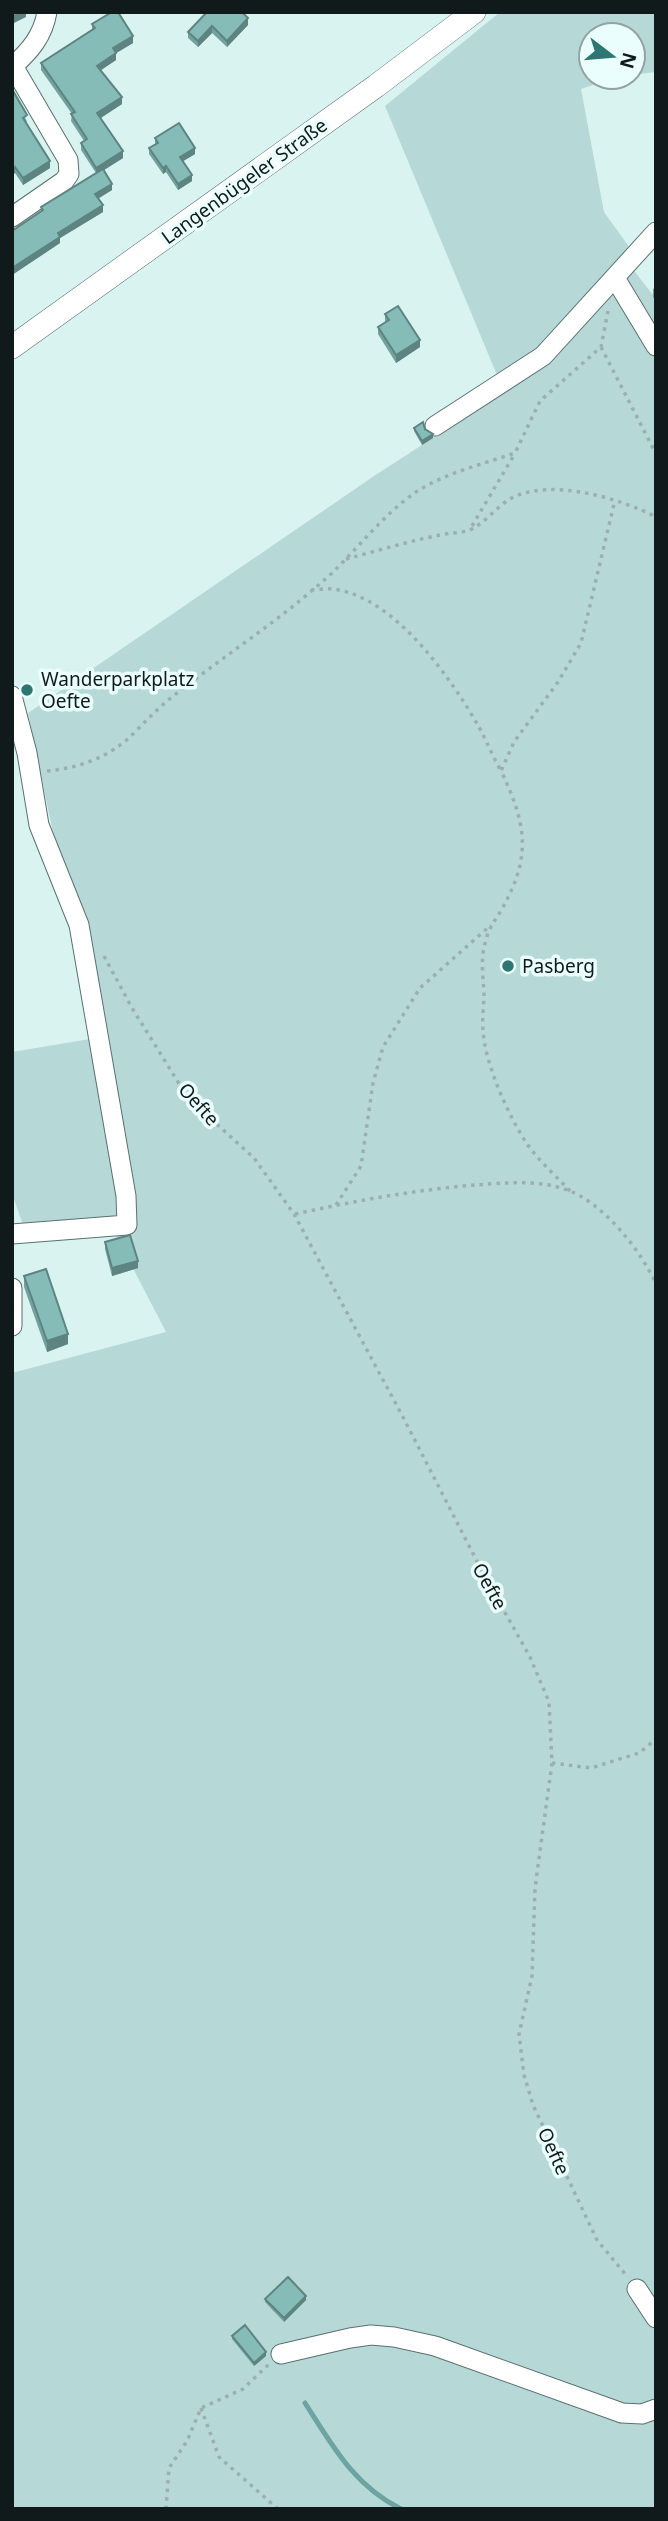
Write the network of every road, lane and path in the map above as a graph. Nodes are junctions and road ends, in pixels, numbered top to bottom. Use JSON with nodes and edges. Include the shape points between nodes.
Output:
{"nodes":[{"id":1,"x":47,"y":12,"type":"edge"},
{"id":2,"x":474,"y":12,"type":"edge"},
{"id":3,"x":13,"y":66,"type":"edge"},
{"id":4,"x":12,"y":217,"type":"edge"},
{"id":5,"x":656,"y":232,"type":"edge"},
{"id":6,"x":615,"y":278,"type":"junction"},
{"id":7,"x":656,"y":346,"type":"edge"},
{"id":8,"x":12,"y":347,"type":"edge"},
{"id":9,"x":435,"y":426,"type":"dead end"},
{"id":10,"x":515,"y":453,"type":"junction"},
{"id":11,"x":656,"y":454,"type":"edge"},
{"id":12,"x":615,"y":500,"type":"junction"},
{"id":13,"x":656,"y":517,"type":"edge"},
{"id":14,"x":469,"y":530,"type":"junction"},
{"id":15,"x":344,"y":559,"type":"junction"},
{"id":16,"x":311,"y":590,"type":"junction"},
{"id":17,"x":15,"y":701,"type":"edge"},
{"id":18,"x":30,"y":769,"type":"junction"},
{"id":19,"x":502,"y":771,"type":"junction"},
{"id":20,"x":492,"y":923,"type":"junction"},
{"id":21,"x":101,"y":951,"type":"dead end"},
{"id":22,"x":570,"y":1191,"type":"junction"},
{"id":23,"x":336,"y":1205,"type":"junction"},
{"id":24,"x":294,"y":1214,"type":"junction"},
{"id":25,"x":12,"y":1234,"type":"edge"},
{"id":26,"x":656,"y":1284,"type":"edge"},
{"id":27,"x":12,"y":1288,"type":"edge"},
{"id":28,"x":12,"y":1326,"type":"edge"},
{"id":29,"x":656,"y":1739,"type":"edge"},
{"id":30,"x":552,"y":1763,"type":"junction"},
{"id":31,"x":637,"y":2289,"type":"joint"},
{"id":32,"x":656,"y":2318,"type":"edge"},
{"id":33,"x":281,"y":2354,"type":"joint"},
{"id":34,"x":201,"y":2408,"type":"junction"},
{"id":35,"x":656,"y":2409,"type":"edge"},
{"id":36,"x":166,"y":2509,"type":"edge"},
{"id":37,"x":278,"y":2509,"type":"edge"}],
"edges":[{"from":1,"to":3,"type":"street","via":[[33,47]]},
{"from":2,"to":8,"type":"main road","name":"Langenbügeler Straße"},
{"from":3,"to":4,"type":"street","via":[[70,167],[64,181]]},
{"from":5,"to":6,"type":"street"},
{"from":6,"to":7,"type":"street"},
{"from":6,"to":9,"type":"street","via":[[542,356]]},
{"from":10,"to":11,"type":"path","via":[[540,401],[601,347]]},
{"from":10,"to":14,"type":"path"},
{"from":10,"to":15,"type":"path","via":[[419,491]]},
{"from":12,"to":13,"type":"path"},
{"from":12,"to":14,"type":"path","via":[[563,490],[533,490],[511,498]]},
{"from":12,"to":19,"type":"path","via":[[581,643],[514,742]]},
{"from":14,"to":15,"type":"path"},
{"from":15,"to":16,"type":"path"},
{"from":16,"to":18,"type":"path","via":[[171,697],[115,748],[89,763],[66,769]]},
{"from":16,"to":19,"type":"path","via":[[333,589],[355,596],[402,625],[443,673]]},
{"from":17,"to":18,"type":"street"},
{"from":18,"to":25,"type":"street","via":[[39,825],[79,925],[126,1196],[127,1225]]},
{"from":19,"to":20,"type":"path","via":[[514,797],[522,854],[521,868]]},
{"from":20,"to":22,"type":"path","via":[[481,962],[487,1051],[512,1118],[528,1146]]},
{"from":20,"to":23,"type":"path","via":[[420,988],[383,1047],[361,1166]]},
{"from":21,"to":24,"type":"path","name":"Oefte","via":[[188,1098],[254,1158]]},
{"from":22,"to":23,"type":"path","via":[[521,1181],[416,1190]]},
{"from":22,"to":26,"type":"path","via":[[600,1210],[619,1230]]},
{"from":23,"to":24,"type":"path"},
{"from":24,"to":30,"type":"path","name":"Oefte","via":[[530,1657],[549,1702]]},
{"from":27,"to":28,"type":"street"},
{"from":29,"to":30,"type":"path","via":[[639,1753],[591,1768]]},
{"from":30,"to":31,"type":"path","name":"Oefte","via":[[535,1888],[532,1976],[520,2034],[524,2075],[533,2105],[597,2240]]},
{"from":31,"to":32,"type":"street"},
{"from":33,"to":34,"type":"path","via":[[243,2389]]},
{"from":33,"to":35,"type":"street","via":[[371,2335],[394,2337],[435,2346],[622,2413]]},
{"from":34,"to":36,"type":"path","via":[[169,2468]]},
{"from":34,"to":37,"type":"path","via":[[219,2457]]}]}
